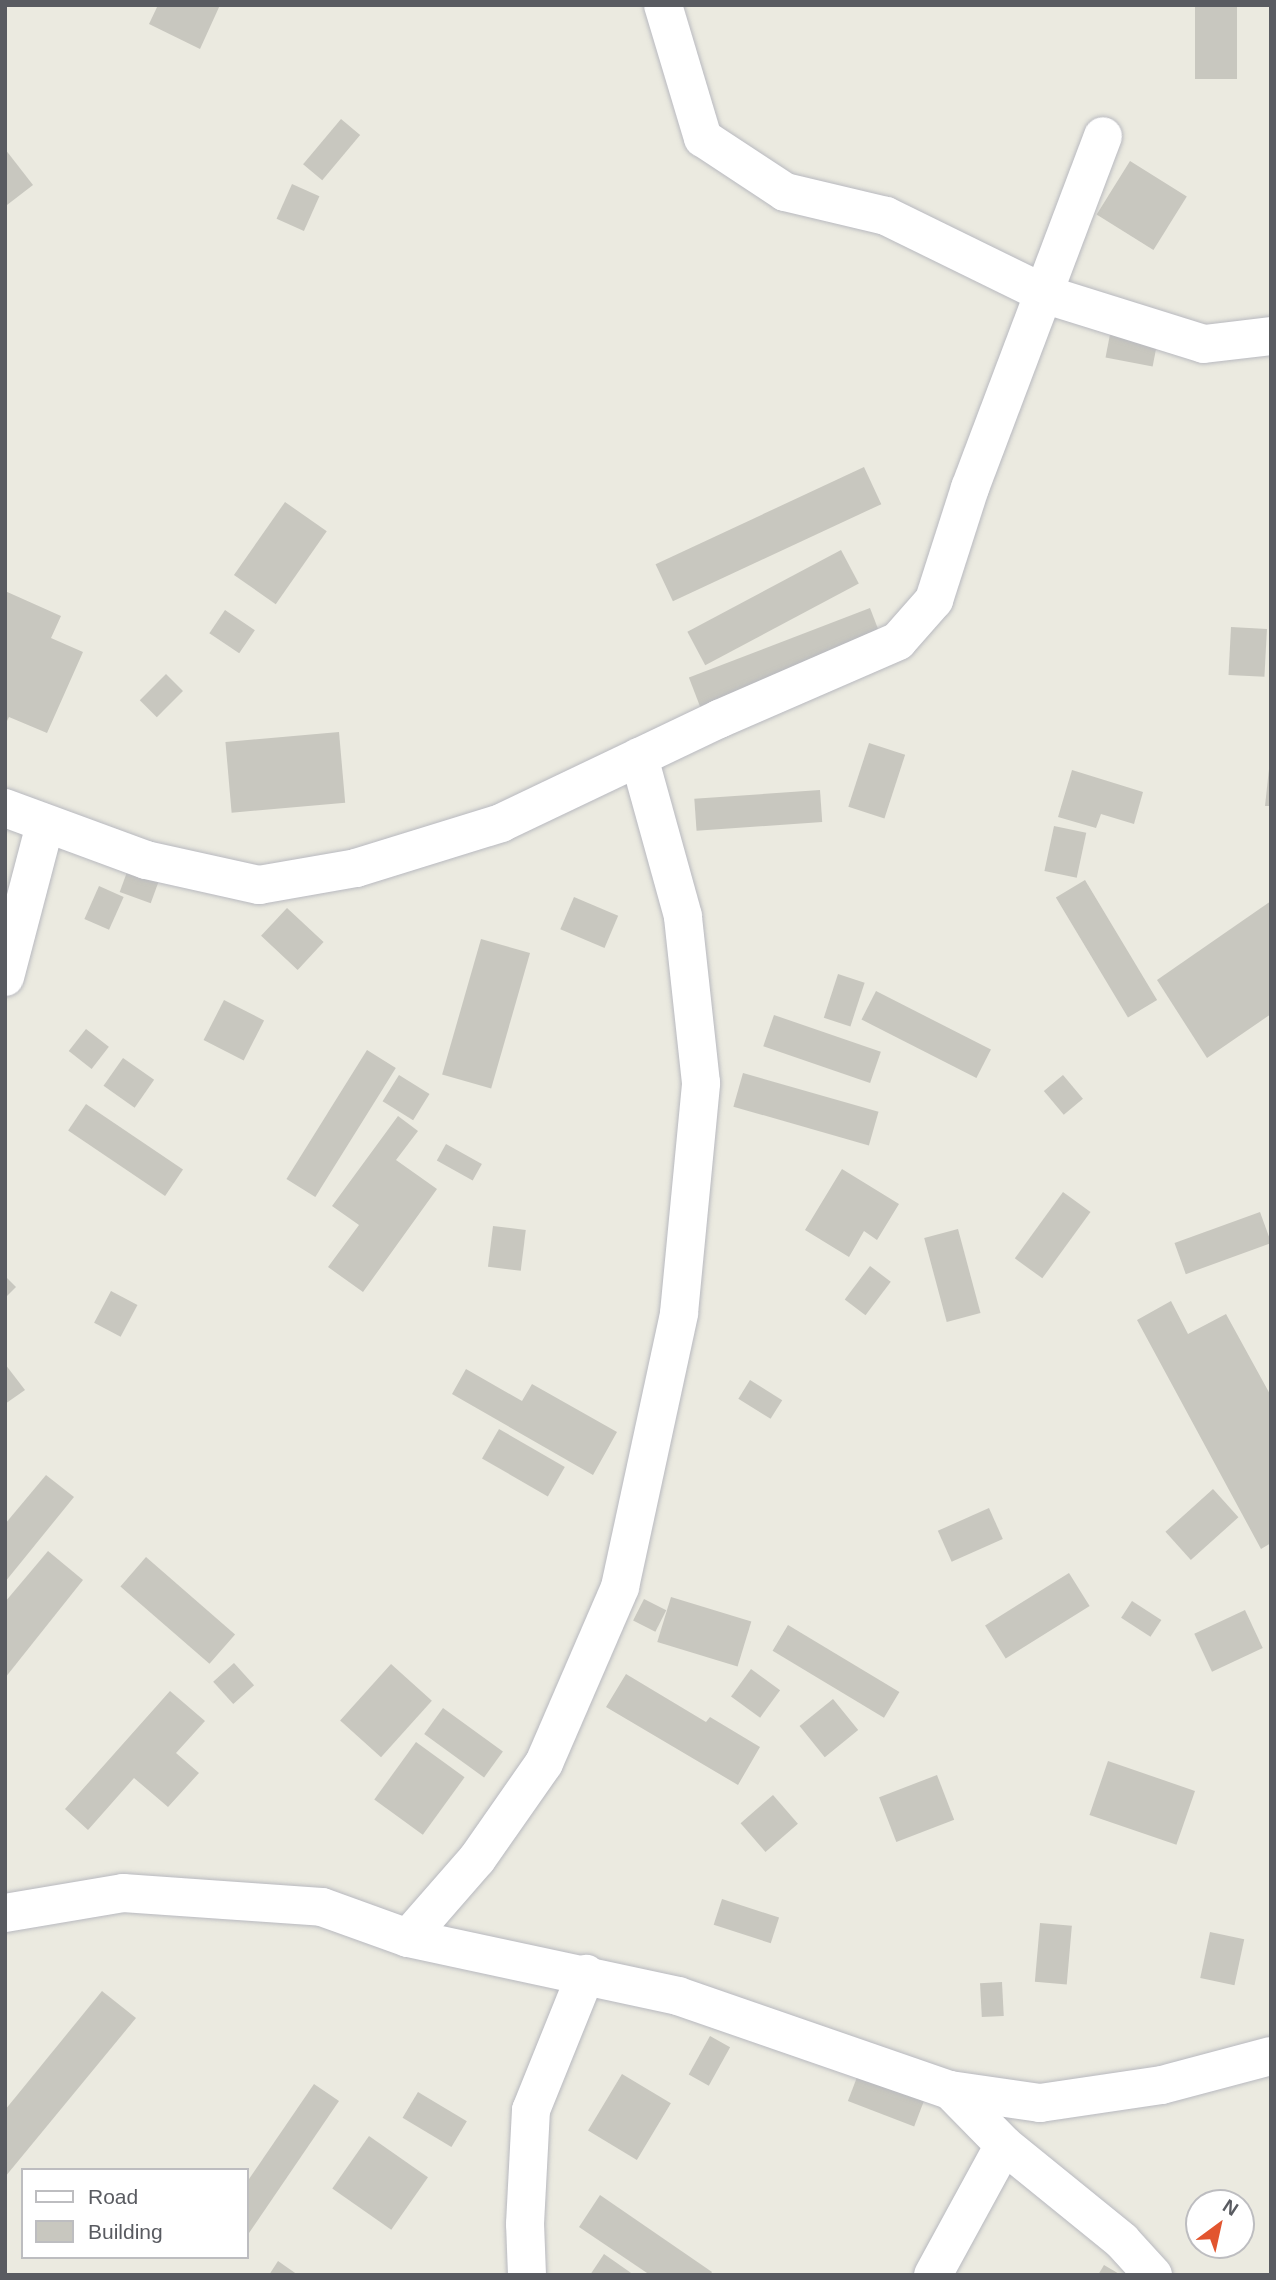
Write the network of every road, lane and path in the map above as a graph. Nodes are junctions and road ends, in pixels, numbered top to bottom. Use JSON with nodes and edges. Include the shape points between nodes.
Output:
{"nodes":[{"id":1,"x":663,"y":5,"type":"edge"},
{"id":2,"x":1103,"y":136,"type":"dead end"},
{"id":3,"x":1047,"y":295,"type":"junction"},
{"id":4,"x":1271,"y":336,"type":"edge"},
{"id":5,"x":639,"y":757,"type":"junction"},
{"id":6,"x":5,"y":808,"type":"edge"},
{"id":7,"x":45,"y":824,"type":"junction"},
{"id":8,"x":5,"y":977,"type":"edge"},
{"id":9,"x":5,"y":1913,"type":"edge"},
{"id":10,"x":408,"y":1938,"type":"junction"},
{"id":11,"x":586,"y":1975,"type":"junction"},
{"id":12,"x":1271,"y":2056,"type":"edge"},
{"id":13,"x":950,"y":2090,"type":"junction"},
{"id":14,"x":1004,"y":2145,"type":"junction"},
{"id":15,"x":527,"y":2275,"type":"edge"},
{"id":16,"x":933,"y":2275,"type":"edge"},
{"id":17,"x":1153,"y":2275,"type":"edge"}],
"edges":[{"from":1,"to":3,"type":"street","via":[[703,138],[785,192],[886,216]]},
{"from":2,"to":3,"type":"street"},
{"from":3,"to":4,"type":"street","via":[[1204,344]]},
{"from":3,"to":5,"type":"street","via":[[970,488],[934,600],[920,621],[898,641]]},
{"from":5,"to":7,"type":"street","via":[[501,822],[356,868],[259,885],[146,860]]},
{"from":5,"to":10,"type":"street","via":[[683,916],[701,1083],[679,1313],[620,1587],[544,1763],[477,1859]]},
{"from":6,"to":7,"type":"street"},
{"from":7,"to":8,"type":"street"},
{"from":9,"to":10,"type":"street","via":[[123,1893],[322,1907]]},
{"from":10,"to":11,"type":"street"},
{"from":11,"to":13,"type":"street","via":[[678,1996]]},
{"from":11,"to":15,"type":"street","via":[[531,2110]]},
{"from":12,"to":13,"type":"street","via":[[1162,2085],[1040,2103]]},
{"from":13,"to":14,"type":"street"},
{"from":14,"to":16,"type":"street"},
{"from":14,"to":17,"type":"street","via":[[1122,2241]]}]}
